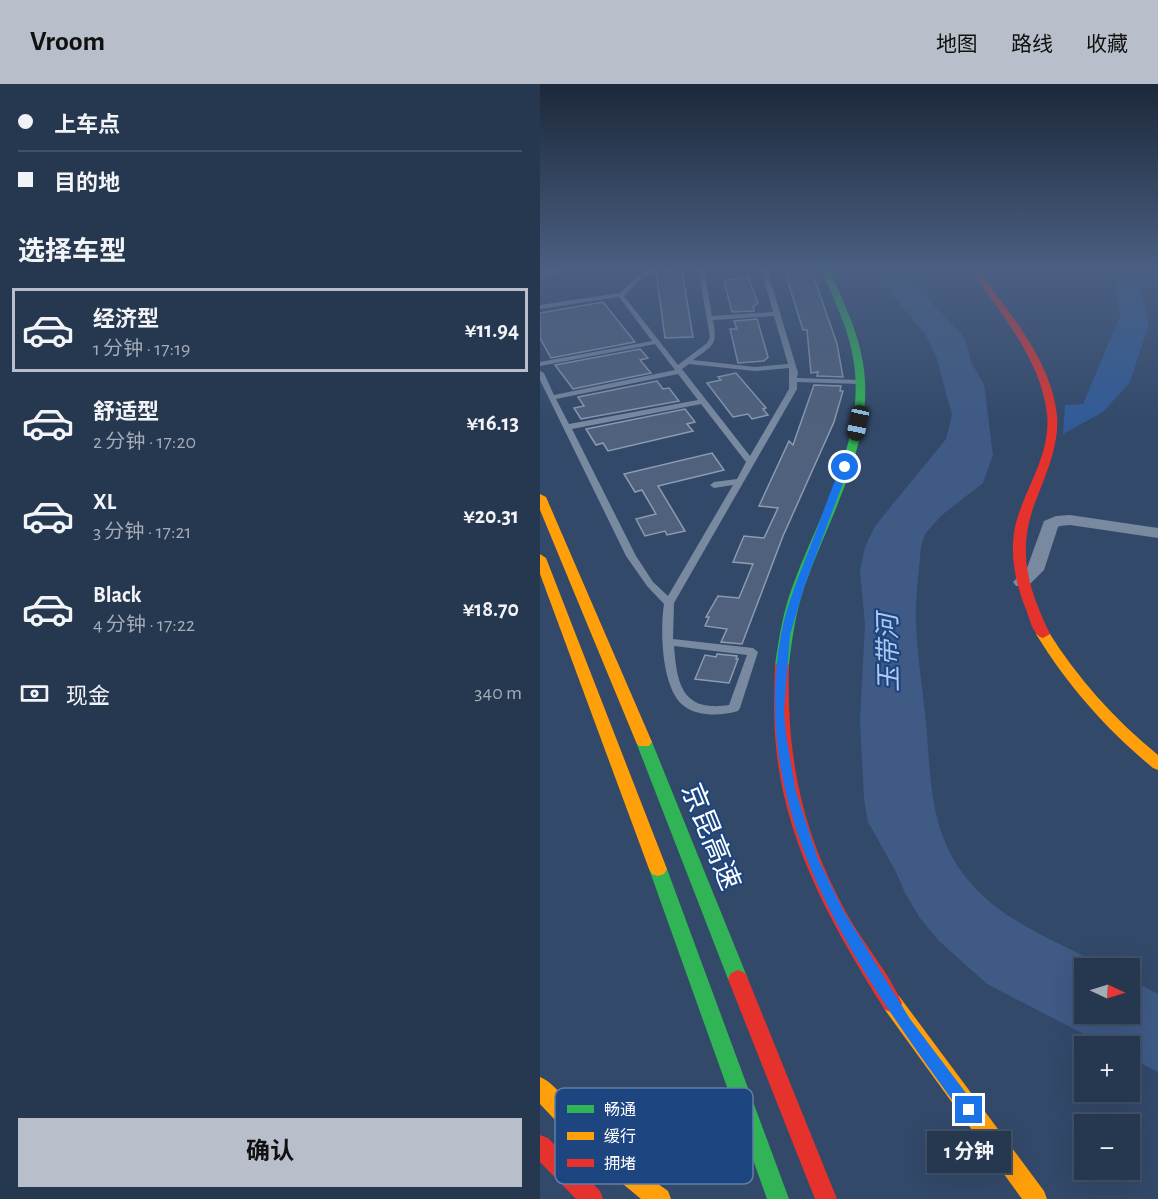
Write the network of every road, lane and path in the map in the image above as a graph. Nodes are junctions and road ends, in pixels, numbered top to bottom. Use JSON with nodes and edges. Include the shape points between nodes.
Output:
{"nodes":[{"id":1,"x":641,"y":321,"type":"edge"},
{"id":2,"x":710,"y":321,"type":"edge"},
{"id":3,"x":780,"y":321,"type":"edge"},
{"id":4,"x":845,"y":321,"type":"edge"},
{"id":5,"x":1007,"y":321,"type":"edge"},
{"id":6,"x":657,"y":342,"type":"junction"},
{"id":7,"x":688,"y":362,"type":"junction"},
{"id":8,"x":540,"y":364,"type":"edge"},
{"id":9,"x":792,"y":366,"type":"junction"},
{"id":10,"x":679,"y":370,"type":"junction"},
{"id":11,"x":540,"y":373,"type":"edge"},
{"id":12,"x":794,"y":380,"type":"junction"},
{"id":13,"x":861,"y":382,"type":"junction"},
{"id":14,"x":553,"y":397,"type":"junction"},
{"id":15,"x":703,"y":401,"type":"junction"},
{"id":16,"x":568,"y":427,"type":"junction"},
{"id":17,"x":751,"y":463,"type":"junction"},
{"id":18,"x":740,"y":481,"type":"junction"},
{"id":19,"x":714,"y":485,"type":"dead end"},
{"id":20,"x":540,"y":497,"type":"edge"},
{"id":21,"x":1158,"y":533,"type":"edge"},
{"id":22,"x":540,"y":558,"type":"edge"},
{"id":23,"x":1022,"y":582,"type":"junction"},
{"id":24,"x":669,"y":603,"type":"junction"},
{"id":25,"x":668,"y":642,"type":"junction"},
{"id":26,"x":1158,"y":764,"type":"edge"},
{"id":27,"x":540,"y":1087,"type":"edge"},
{"id":28,"x":738,"y":1088,"type":"edge"},
{"id":29,"x":555,"y":1104,"type":"edge"},
{"id":30,"x":753,"y":1130,"type":"edge"},
{"id":31,"x":540,"y":1146,"type":"edge"},
{"id":32,"x":555,"y":1163,"type":"edge"},
{"id":33,"x":576,"y":1184,"type":"edge"},
{"id":34,"x":638,"y":1184,"type":"edge"},
{"id":35,"x":592,"y":1199,"type":"edge"},
{"id":36,"x":660,"y":1199,"type":"edge"},
{"id":37,"x":778,"y":1199,"type":"edge"},
{"id":38,"x":826,"y":1199,"type":"edge"},
{"id":39,"x":1036,"y":1199,"type":"edge"}],
"edges":[{"from":1,"to":6,"type":"lane"},
{"from":2,"to":7,"type":"lane","via":[[712,340]]},
{"from":3,"to":9,"type":"lane"},
{"from":4,"to":13,"type":"main road"},
{"from":5,"to":23,"type":"main road","via":[[1037,369],[1052,406],[1049,446],[1023,520]]},
{"from":6,"to":8,"type":"lane"},
{"from":6,"to":10,"type":"lane"},
{"from":7,"to":9,"type":"lane","via":[[754,369]]},
{"from":7,"to":10,"type":"lane"},
{"from":9,"to":12,"type":"lane"},
{"from":10,"to":14,"type":"lane"},
{"from":10,"to":15,"type":"lane"},
{"from":11,"to":14,"type":"lane"},
{"from":12,"to":13,"type":"lane"},
{"from":12,"to":17,"type":"lane","via":[[793,389]]},
{"from":13,"to":39,"type":"main road","via":[[856,436],[799,587],[786,635],[779,711],[790,792],[800,829],[838,914],[874,977],[925,1052]]},
{"from":14,"to":16,"type":"lane"},
{"from":15,"to":16,"type":"lane"},
{"from":15,"to":17,"type":"lane"},
{"from":16,"to":24,"type":"lane","via":[[631,556]]},
{"from":17,"to":18,"type":"lane"},
{"from":18,"to":19,"type":"lane"},
{"from":18,"to":24,"type":"lane"},
{"from":20,"to":38,"type":"main road","name":"京昆高速","via":[[645,744]]},
{"from":21,"to":23,"type":"street","via":[[1056,521],[1050,525],[1035,570]]},
{"from":22,"to":28,"type":"main road","via":[[616,753]]},
{"from":23,"to":26,"type":"main road","via":[[1045,639],[1070,676],[1098,711]]},
{"from":24,"to":25,"type":"lane","via":[[665,623]]},
{"from":25,"to":25,"type":"lane","via":[[674,680],[682,699],[705,709],[734,708],[753,652]]},
{"from":27,"to":29,"type":"main road"},
{"from":30,"to":37,"type":"main road"},
{"from":31,"to":32,"type":"main road"},
{"from":33,"to":35,"type":"main road"},
{"from":34,"to":36,"type":"main road"}]}
